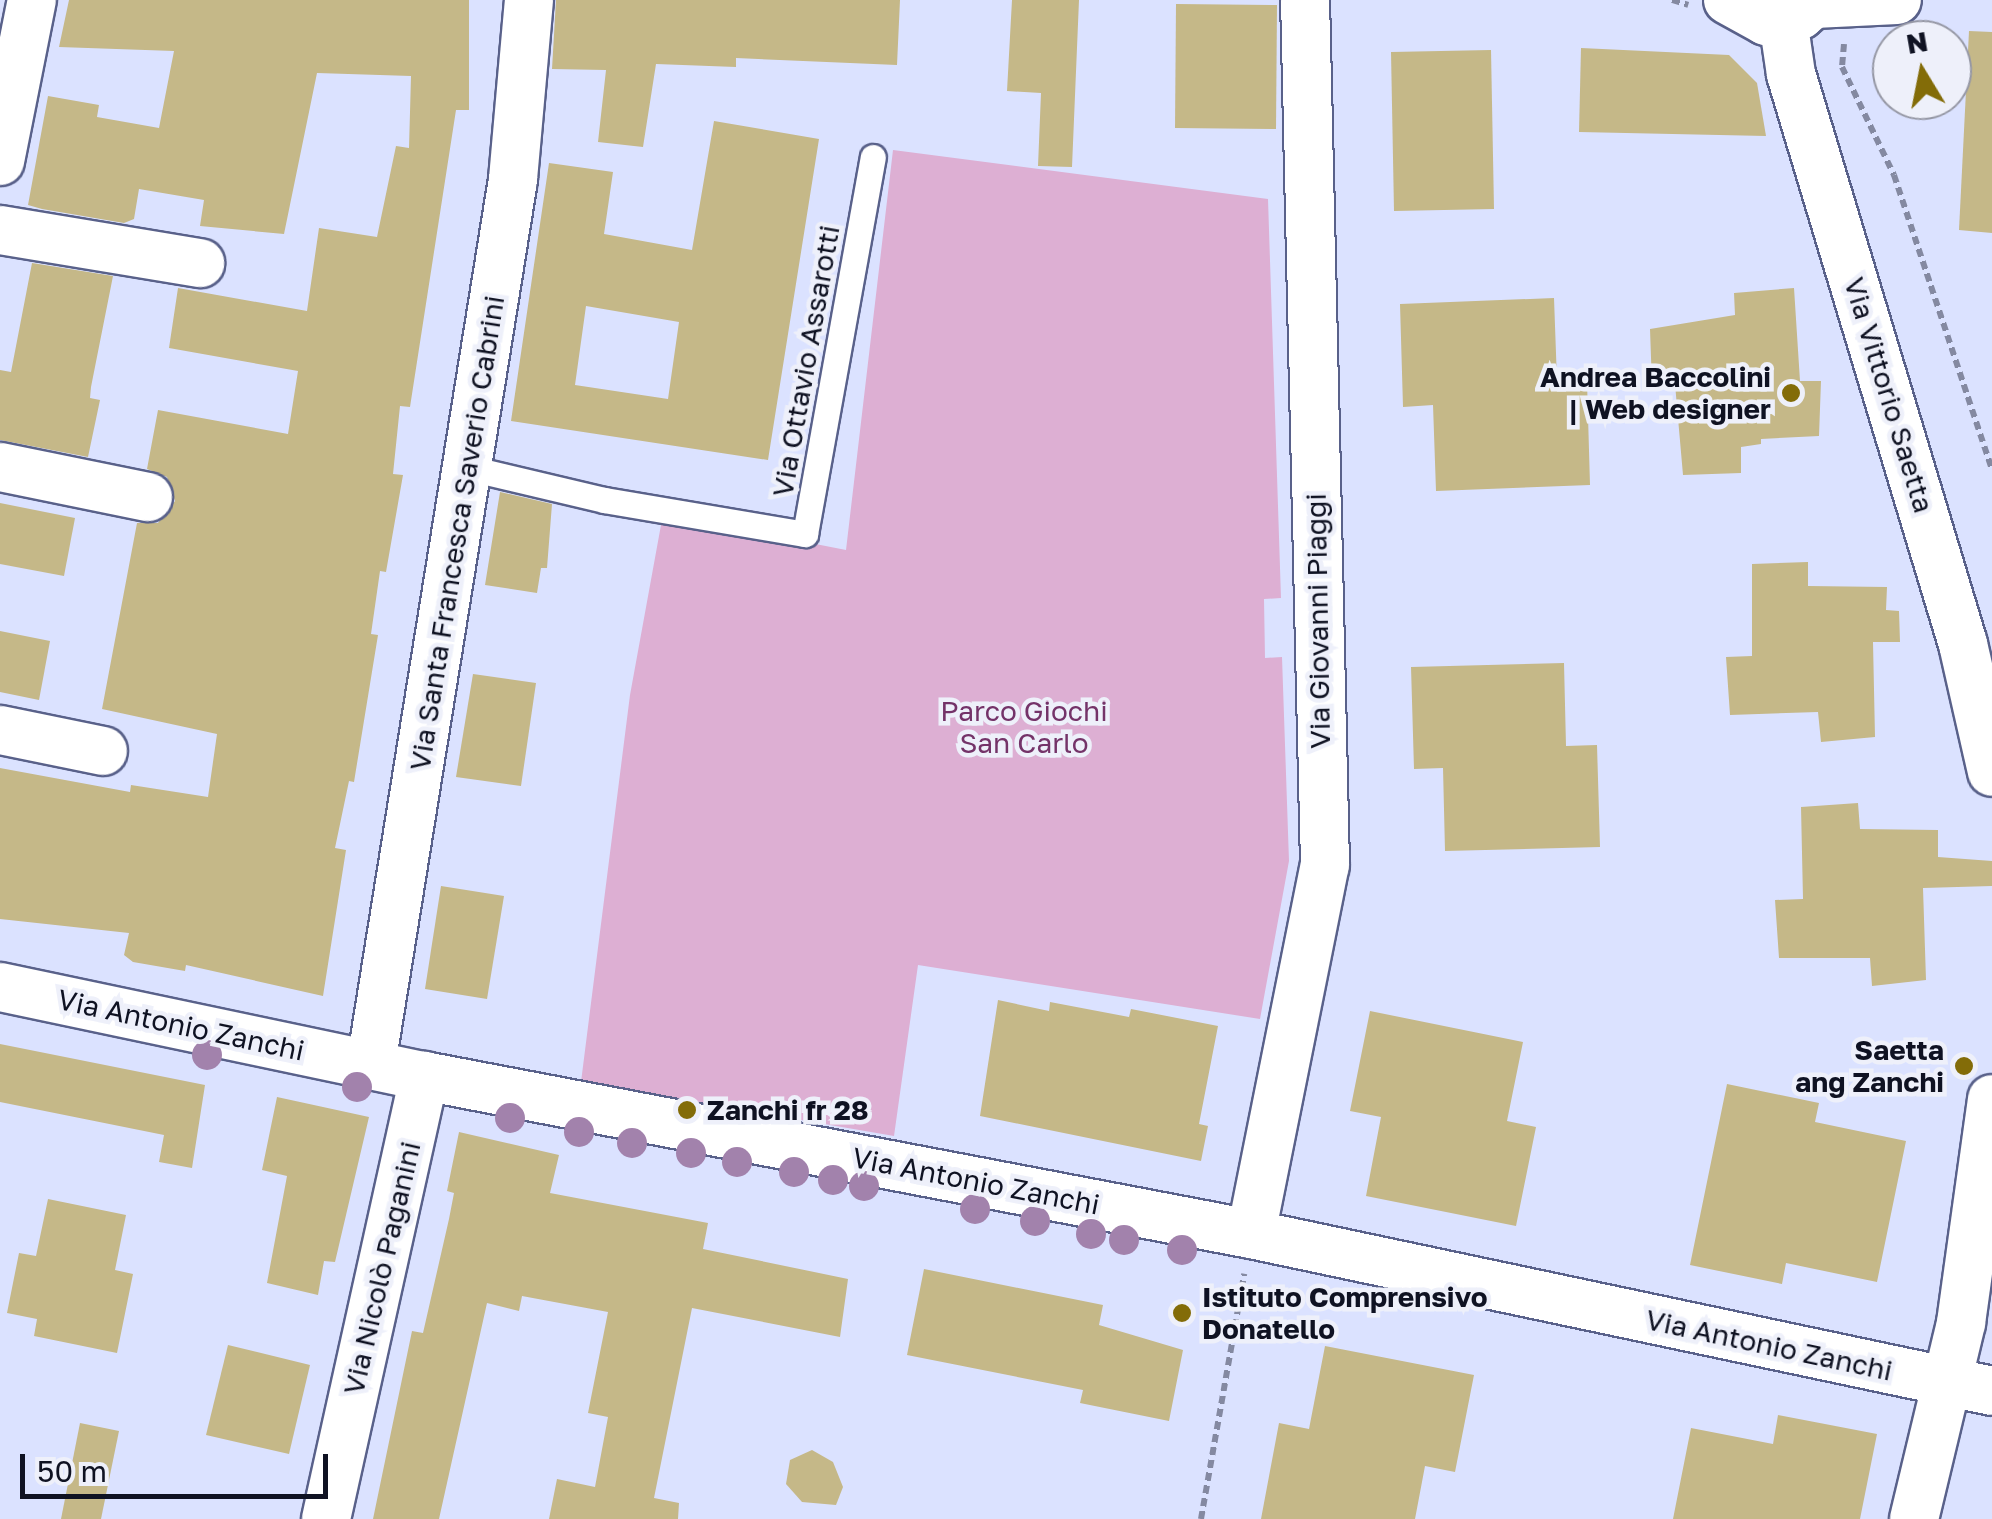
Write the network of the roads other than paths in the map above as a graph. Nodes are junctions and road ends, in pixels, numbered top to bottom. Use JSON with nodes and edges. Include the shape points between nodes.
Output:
{"nodes":[{"id":1,"x":32,"y":0,"type":"edge"},
{"id":2,"x":529,"y":0,"type":"edge"},
{"id":3,"x":1306,"y":0,"type":"edge"},
{"id":4,"x":1728,"y":0,"type":"edge"},
{"id":5,"x":1897,"y":0,"type":"edge"},
{"id":6,"x":1805,"y":8,"type":"edge"},
{"id":7,"x":873,"y":157,"type":"dead end"},
{"id":8,"x":0,"y":162,"type":"edge"},
{"id":9,"x":0,"y":230,"type":"edge"},
{"id":10,"x":200,"y":264,"type":"dead end"},
{"id":11,"x":0,"y":467,"type":"edge"},
{"id":12,"x":470,"y":468,"type":"junction"},
{"id":13,"x":148,"y":496,"type":"dead end"},
{"id":14,"x":0,"y":730,"type":"edge"},
{"id":15,"x":103,"y":750,"type":"dead end"},
{"id":16,"x":1992,"y":772,"type":"edge"},
{"id":17,"x":0,"y":987,"type":"edge"},
{"id":18,"x":372,"y":1064,"type":"junction"},
{"id":19,"x":424,"y":1076,"type":"junction"},
{"id":20,"x":1992,"y":1099,"type":"edge"},
{"id":21,"x":1249,"y":1248,"type":"junction"},
{"id":22,"x":1971,"y":1388,"type":"edge"},
{"id":23,"x":326,"y":1519,"type":"edge"},
{"id":24,"x":1914,"y":1519,"type":"edge"}],
"edges":[{"from":1,"to":8,"type":"street"},
{"from":2,"to":12,"type":"street","name":"Via Santa Francesca Saverio Cabrini","via":[[527,79]]},
{"from":3,"to":21,"type":"street","name":"Via Giovanni Piaggi","via":[[1325,865]]},
{"from":4,"to":6,"type":"street","via":[[1750,16]]},
{"from":5,"to":6,"type":"street"},
{"from":6,"to":16,"type":"street","name":"Via Vittorio Saetta","via":[[1791,74],[1964,644]]},
{"from":7,"to":12,"type":"lane","name":"Via Ottavio Assarotti","via":[[805,534],[604,500]]},
{"from":9,"to":10,"type":"street"},
{"from":11,"to":13,"type":"street"},
{"from":12,"to":18,"type":"street","name":"Via Santa Francesca Saverio Cabrini"},
{"from":14,"to":15,"type":"street"},
{"from":17,"to":18,"type":"street","name":"Via Antonio Zanchi"},
{"from":18,"to":19,"type":"street","name":"Via Antonio Zanchi"},
{"from":19,"to":21,"type":"street","name":"Via Antonio Zanchi"},
{"from":19,"to":23,"type":"street","name":"Via Nicolò Paganini"},
{"from":20,"to":22,"type":"street"},
{"from":21,"to":22,"type":"street","name":"Via Antonio Zanchi"},
{"from":22,"to":24,"type":"street"}]}
